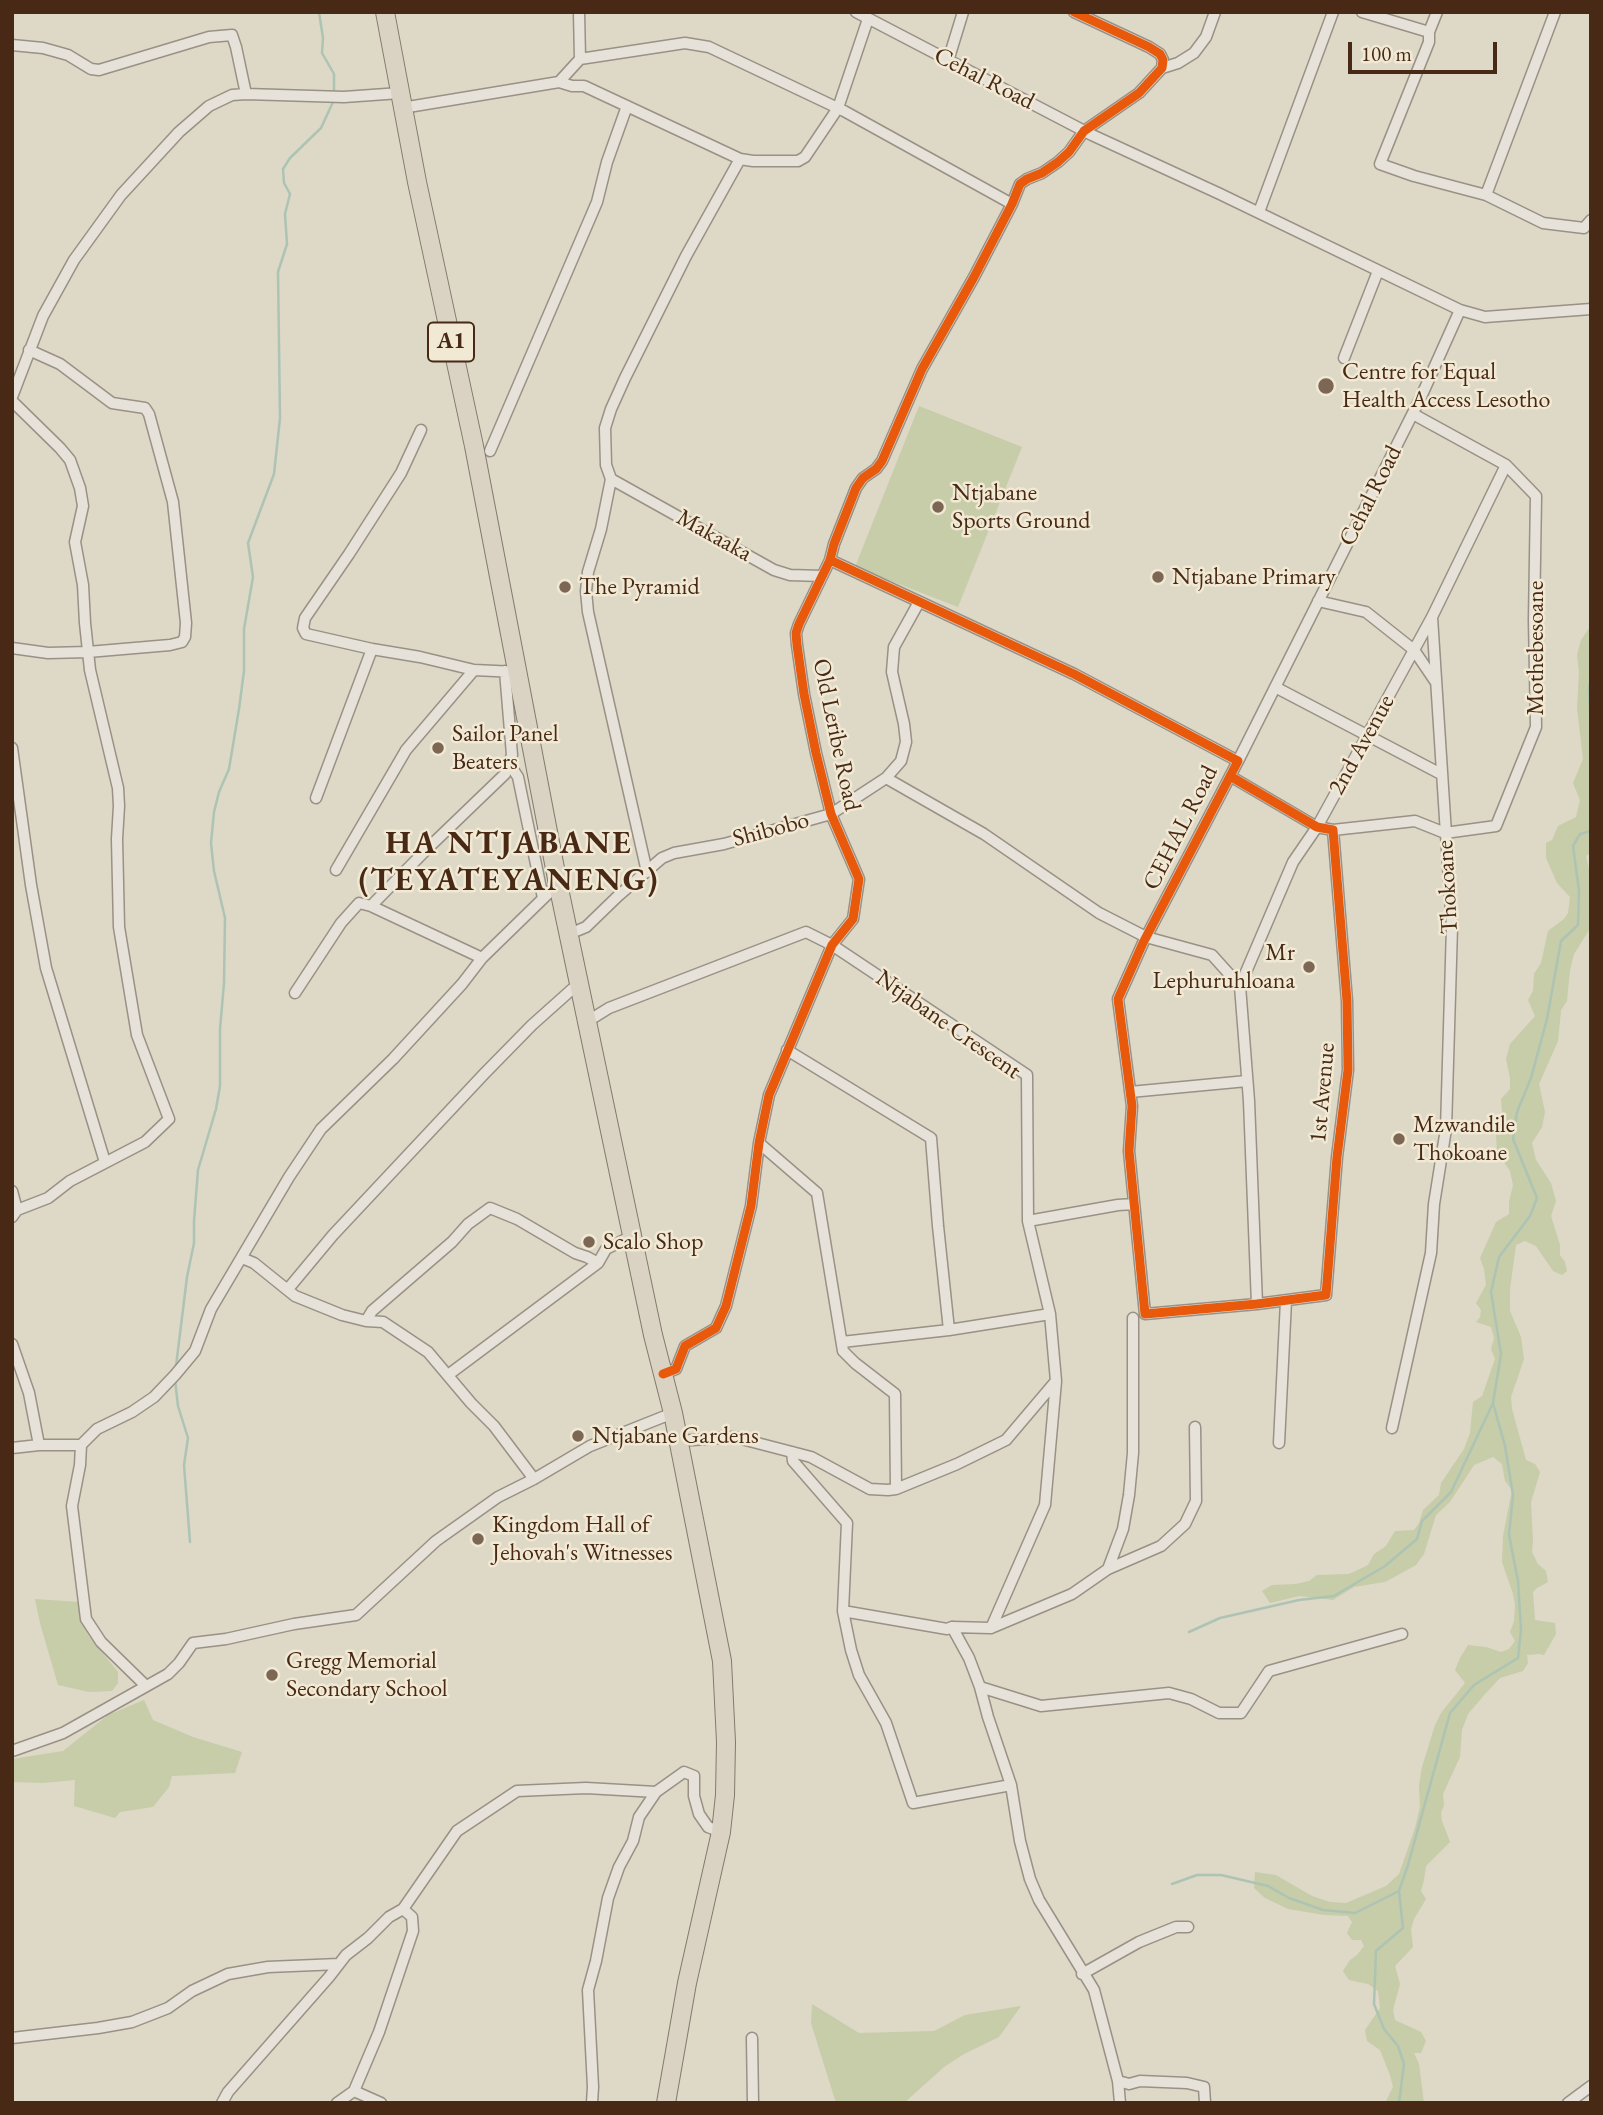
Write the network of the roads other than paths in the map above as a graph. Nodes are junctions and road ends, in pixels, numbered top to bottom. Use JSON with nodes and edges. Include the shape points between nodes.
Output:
{"nodes":[{"id":1,"x":385,"y":12,"type":"edge"},
{"id":2,"x":579,"y":12,"type":"edge"},
{"id":3,"x":856,"y":12,"type":"edge"},
{"id":4,"x":963,"y":12,"type":"edge"},
{"id":5,"x":1074,"y":12,"type":"edge"},
{"id":6,"x":1215,"y":12,"type":"edge"},
{"id":7,"x":1333,"y":12,"type":"edge"},
{"id":8,"x":1362,"y":12,"type":"edge"},
{"id":9,"x":1437,"y":12,"type":"edge"},
{"id":10,"x":1555,"y":12,"type":"edge"},
{"id":11,"x":1093,"y":18,"type":"edge"},
{"id":12,"x":869,"y":19,"type":"junction"},
{"id":13,"x":1429,"y":32,"type":"junction"},
{"id":14,"x":12,"y":46,"type":"edge"},
{"id":15,"x":580,"y":59,"type":"junction"},
{"id":16,"x":948,"y":61,"type":"junction"},
{"id":17,"x":1162,"y":68,"type":"junction"},
{"id":18,"x":559,"y":82,"type":"junction"},
{"id":19,"x":246,"y":94,"type":"junction"},
{"id":20,"x":401,"y":101,"type":"junction"},
{"id":21,"x":627,"y":106,"type":"junction"},
{"id":22,"x":838,"y":108,"type":"junction"},
{"id":23,"x":1084,"y":131,"type":"junction"},
{"id":24,"x":740,"y":159,"type":"junction"},
{"id":25,"x":1486,"y":195,"type":"junction"},
{"id":26,"x":1012,"y":204,"type":"junction"},
{"id":27,"x":1259,"y":212,"type":"junction"},
{"id":28,"x":1591,"y":220,"type":"edge"},
{"id":29,"x":1378,"y":271,"type":"junction"},
{"id":30,"x":1591,"y":309,"type":"edge"},
{"id":31,"x":1460,"y":310,"type":"junction"},
{"id":32,"x":29,"y":350,"type":"junction"},
{"id":33,"x":1344,"y":358,"type":"dead end"},
{"id":34,"x":12,"y":399,"type":"edge"},
{"id":35,"x":1413,"y":414,"type":"junction"},
{"id":36,"x":421,"y":430,"type":"dead end"},
{"id":37,"x":490,"y":451,"type":"dead end"},
{"id":38,"x":1506,"y":465,"type":"junction"},
{"id":39,"x":611,"y":479,"type":"junction"},
{"id":40,"x":830,"y":560,"type":"junction"},
{"id":41,"x":822,"y":576,"type":"junction"},
{"id":42,"x":1318,"y":601,"type":"junction"},
{"id":43,"x":919,"y":602,"type":"junction"},
{"id":44,"x":1432,"y":617,"type":"junction"},
{"id":45,"x":12,"y":648,"type":"edge"},
{"id":46,"x":372,"y":649,"type":"junction"},
{"id":47,"x":1413,"y":650,"type":"junction"},
{"id":48,"x":88,"y":652,"type":"junction"},
{"id":49,"x":474,"y":670,"type":"junction"},
{"id":50,"x":510,"y":671,"type":"junction"},
{"id":51,"x":1435,"y":681,"type":"junction"},
{"id":52,"x":1275,"y":687,"type":"junction"},
{"id":53,"x":1367,"y":735,"type":"junction"},
{"id":54,"x":12,"y":748,"type":"edge"},
{"id":55,"x":1238,"y":761,"type":"junction"},
{"id":56,"x":510,"y":765,"type":"junction"},
{"id":57,"x":1441,"y":774,"type":"junction"},
{"id":58,"x":1230,"y":776,"type":"junction"},
{"id":59,"x":886,"y":778,"type":"junction"},
{"id":60,"x":316,"y":798,"type":"dead end"},
{"id":61,"x":831,"y":814,"type":"junction"},
{"id":62,"x":1317,"y":827,"type":"junction"},
{"id":63,"x":1333,"y":830,"type":"junction"},
{"id":64,"x":1445,"y":833,"type":"junction"},
{"id":65,"x":337,"y":870,"type":"dead end"},
{"id":66,"x":647,"y":872,"type":"junction"},
{"id":67,"x":558,"y":884,"type":"junction"},
{"id":68,"x":543,"y":898,"type":"junction"},
{"id":69,"x":371,"y":906,"type":"junction"},
{"id":70,"x":569,"y":934,"type":"junction"},
{"id":71,"x":1146,"y":937,"type":"junction"},
{"id":72,"x":832,"y":945,"type":"junction"},
{"id":73,"x":482,"y":958,"type":"junction"},
{"id":74,"x":579,"y":983,"type":"junction"},
{"id":75,"x":1240,"y":986,"type":"junction"},
{"id":76,"x":295,"y":993,"type":"dead end"},
{"id":77,"x":587,"y":1021,"type":"junction"},
{"id":78,"x":787,"y":1050,"type":"junction"},
{"id":79,"x":1247,"y":1081,"type":"junction"},
{"id":80,"x":1130,"y":1092,"type":"junction"},
{"id":81,"x":759,"y":1143,"type":"junction"},
{"id":82,"x":105,"y":1162,"type":"junction"},
{"id":83,"x":12,"y":1191,"type":"edge"},
{"id":84,"x":1134,"y":1204,"type":"junction"},
{"id":85,"x":15,"y":1214,"type":"edge"},
{"id":86,"x":1028,"y":1221,"type":"junction"},
{"id":87,"x":633,"y":1237,"type":"junction"},
{"id":88,"x":242,"y":1258,"type":"junction"},
{"id":89,"x":597,"y":1263,"type":"junction"},
{"id":90,"x":288,"y":1289,"type":"junction"},
{"id":91,"x":1286,"y":1300,"type":"junction"},
{"id":92,"x":1257,"y":1304,"type":"junction"},
{"id":93,"x":1050,"y":1314,"type":"junction"},
{"id":94,"x":1144,"y":1314,"type":"joint"},
{"id":95,"x":1133,"y":1318,"type":"dead end"},
{"id":96,"x":366,"y":1321,"type":"junction"},
{"id":97,"x":949,"y":1330,"type":"junction"},
{"id":98,"x":842,"y":1342,"type":"junction"},
{"id":99,"x":12,"y":1344,"type":"edge"},
{"id":100,"x":663,"y":1374,"type":"junction"},
{"id":101,"x":448,"y":1375,"type":"junction"},
{"id":102,"x":1056,"y":1381,"type":"junction"},
{"id":103,"x":673,"y":1413,"type":"junction"},
{"id":104,"x":1195,"y":1427,"type":"dead end"},
{"id":105,"x":1392,"y":1428,"type":"dead end"},
{"id":106,"x":678,"y":1441,"type":"junction"},
{"id":107,"x":1279,"y":1443,"type":"dead end"},
{"id":108,"x":39,"y":1445,"type":"junction"},
{"id":109,"x":82,"y":1445,"type":"junction"},
{"id":110,"x":12,"y":1448,"type":"edge"},
{"id":111,"x":792,"y":1452,"type":"junction"},
{"id":112,"x":534,"y":1479,"type":"junction"},
{"id":113,"x":896,"y":1489,"type":"junction"},
{"id":114,"x":1108,"y":1569,"type":"junction"},
{"id":115,"x":843,"y":1611,"type":"junction"},
{"id":116,"x":952,"y":1627,"type":"junction"},
{"id":117,"x":991,"y":1628,"type":"junction"},
{"id":118,"x":1402,"y":1634,"type":"dead end"},
{"id":119,"x":146,"y":1686,"type":"junction"},
{"id":120,"x":980,"y":1687,"type":"junction"},
{"id":121,"x":12,"y":1751,"type":"edge"},
{"id":122,"x":1011,"y":1785,"type":"junction"},
{"id":123,"x":656,"y":1792,"type":"junction"},
{"id":124,"x":721,"y":1832,"type":"junction"},
{"id":125,"x":403,"y":1909,"type":"junction"},
{"id":126,"x":1188,"y":1927,"type":"dead end"},
{"id":127,"x":339,"y":1964,"type":"junction"},
{"id":128,"x":1082,"y":1974,"type":"junction"},
{"id":129,"x":12,"y":2038,"type":"edge"},
{"id":130,"x":752,"y":2038,"type":"dead end"},
{"id":131,"x":1118,"y":2081,"type":"junction"},
{"id":132,"x":1591,"y":2086,"type":"edge"},
{"id":133,"x":354,"y":2091,"type":"junction"},
{"id":134,"x":222,"y":2103,"type":"edge"},
{"id":135,"x":337,"y":2103,"type":"edge"},
{"id":136,"x":381,"y":2103,"type":"edge"},
{"id":137,"x":592,"y":2103,"type":"edge"},
{"id":138,"x":666,"y":2103,"type":"edge"},
{"id":139,"x":752,"y":2103,"type":"edge"},
{"id":140,"x":1120,"y":2103,"type":"edge"},
{"id":141,"x":1205,"y":2103,"type":"edge"},
{"id":142,"x":1568,"y":2103,"type":"edge"}],
"edges":[{"from":1,"to":20,"type":"main road","number":"A1"},
{"from":2,"to":15,"type":"street"},
{"from":3,"to":12,"type":"street","name":"Cehal Road"},
{"from":4,"to":16,"type":"street"},
{"from":5,"to":11,"type":"street"},
{"from":6,"to":17,"type":"street","via":[[1194,53]]},
{"from":7,"to":27,"type":"street"},
{"from":8,"to":13,"type":"street"},
{"from":9,"to":13,"type":"street"},
{"from":10,"to":25,"type":"street"},
{"from":11,"to":17,"type":"street","via":[[1160,54]]},
{"from":12,"to":16,"type":"street","name":"Cehal Road"},
{"from":12,"to":22,"type":"street"},
{"from":13,"to":25,"type":"street","via":[[1380,164]]},
{"from":14,"to":19,"type":"street","via":[[43,48],[99,70],[209,37],[232,35]]},
{"from":15,"to":18,"type":"street"},
{"from":15,"to":22,"type":"street","via":[[698,44]]},
{"from":16,"to":23,"type":"street","name":"Cehal Road"},
{"from":17,"to":23,"type":"street","name":"Old Leribe Road","via":[[1139,93]]},
{"from":18,"to":20,"type":"street"},
{"from":18,"to":21,"type":"street","via":[[584,86]]},
{"from":19,"to":20,"type":"street"},
{"from":19,"to":32,"type":"street","via":[[209,106],[121,195],[74,260]]},
{"from":20,"to":50,"type":"main road","number":"A1","via":[[474,446]]},
{"from":21,"to":24,"type":"street"},
{"from":21,"to":37,"type":"street","via":[[597,202]]},
{"from":22,"to":24,"type":"street","via":[[798,161]]},
{"from":22,"to":26,"type":"street"},
{"from":23,"to":26,"type":"street","name":"Old Leribe Road","via":[[1058,162],[1020,184]]},
{"from":23,"to":27,"type":"street","name":"Cehal Road"},
{"from":24,"to":39,"type":"street","via":[[686,256],[611,409],[604,448]]},
{"from":25,"to":28,"type":"street","via":[[1543,223],[1584,228]]},
{"from":26,"to":40,"type":"street","name":"Old Leribe Road","via":[[922,369],[882,461],[856,488]]},
{"from":27,"to":29,"type":"street","name":"Cehal Road"},
{"from":29,"to":31,"type":"street","name":"Cehal Road"},
{"from":29,"to":33,"type":"street"},
{"from":30,"to":31,"type":"street","via":[[1485,317]]},
{"from":31,"to":35,"type":"street","name":"Cehal Road"},
{"from":32,"to":34,"type":"street"},
{"from":32,"to":48,"type":"street","via":[[60,364],[111,403],[145,408],[173,502],[186,623],[182,642]]},
{"from":34,"to":48,"type":"street","via":[[70,460],[80,488],[83,506],[75,542]]},
{"from":35,"to":38,"type":"street"},
{"from":35,"to":42,"type":"street","name":"Cehal Road"},
{"from":36,"to":46,"type":"street","via":[[401,473],[303,622],[306,634]]},
{"from":38,"to":44,"type":"street","name":"Thokoane"},
{"from":38,"to":64,"type":"street","name":"Mothebesoane","via":[[1536,495],[1536,727],[1496,826]]},
{"from":39,"to":41,"type":"street","name":"Makaaka","via":[[774,570]]},
{"from":39,"to":66,"type":"street","via":[[588,572],[587,612]]},
{"from":40,"to":41,"type":"street","name":"Old Leribe Road"},
{"from":40,"to":43,"type":"street","name":"CEHAL Road"},
{"from":41,"to":61,"type":"street","name":"Old Leribe Road","via":[[796,633],[804,694]]},
{"from":42,"to":47,"type":"street","via":[[1366,612]]},
{"from":42,"to":52,"type":"street","name":"Cehal Road"},
{"from":43,"to":55,"type":"street","name":"CEHAL Road","via":[[1074,674]]},
{"from":43,"to":59,"type":"street","name":"Shibobo","via":[[894,647],[892,672],[906,741],[901,761]]},
{"from":44,"to":47,"type":"street","name":"2nd Avenue"},
{"from":44,"to":51,"type":"street","name":"Thokoane"},
{"from":45,"to":48,"type":"street"},
{"from":46,"to":49,"type":"street"},
{"from":46,"to":60,"type":"street"},
{"from":47,"to":51,"type":"street"},
{"from":47,"to":53,"type":"street","name":"2nd Avenue"},
{"from":48,"to":82,"type":"street","via":[[118,788],[118,914],[131,1008],[169,1119],[145,1142]]},
{"from":49,"to":50,"type":"street"},
{"from":49,"to":65,"type":"street","via":[[406,750]]},
{"from":50,"to":56,"type":"street"},
{"from":50,"to":67,"type":"main road","number":"A1"},
{"from":51,"to":57,"type":"street","name":"Thokoane"},
{"from":52,"to":53,"type":"street"},
{"from":52,"to":55,"type":"street","name":"Cehal Road"},
{"from":53,"to":57,"type":"street"},
{"from":53,"to":62,"type":"street","name":"2nd Avenue"},
{"from":54,"to":82,"type":"street","via":[[46,968]]},
{"from":55,"to":58,"type":"street","name":"CEHAL Road"},
{"from":56,"to":68,"type":"street","via":[[518,777]]},
{"from":56,"to":69,"type":"street","via":[[499,782]]},
{"from":57,"to":64,"type":"street","name":"Thokoane"},
{"from":58,"to":62,"type":"street"},
{"from":58,"to":71,"type":"street","name":"CEHAL Road"},
{"from":59,"to":61,"type":"street","name":"Shibobo"},
{"from":59,"to":71,"type":"street","via":[[984,834],[1099,913]]},
{"from":61,"to":66,"type":"street","name":"Shibobo","via":[[674,853]]},
{"from":61,"to":72,"type":"street","name":"Old Leribe Road","via":[[859,879],[853,919]]},
{"from":62,"to":63,"type":"street"},
{"from":62,"to":75,"type":"street","name":"2nd Avenue","via":[[1293,862]]},
{"from":63,"to":64,"type":"street","via":[[1415,821]]},
{"from":63,"to":91,"type":"street","name":"1st Avenue","via":[[1348,1000],[1348,1070],[1326,1295]]},
{"from":64,"to":105,"type":"street","name":"Thokoane","via":[[1452,927],[1446,1129],[1431,1253]]},
{"from":66,"to":70,"type":"street","name":"Shibobo","via":[[586,927]]},
{"from":67,"to":68,"type":"street"},
{"from":67,"to":70,"type":"main road","number":"A1"},
{"from":68,"to":73,"type":"street"},
{"from":69,"to":73,"type":"street"},
{"from":69,"to":76,"type":"street","via":[[359,903],[341,923]]},
{"from":70,"to":74,"type":"main road","number":"A1"},
{"from":71,"to":75,"type":"street","via":[[1212,955]]},
{"from":71,"to":80,"type":"street","name":"CEHAL Road","via":[[1118,999]]},
{"from":72,"to":77,"type":"street","name":"Ntjabane Crescent","via":[[806,932],[609,1008]]},
{"from":72,"to":78,"type":"street","name":"Old Leribe Road"},
{"from":72,"to":86,"type":"street","name":"Ntjabane Crescent","via":[[1027,1075]]},
{"from":73,"to":88,"type":"street","via":[[393,1059],[321,1129]]},
{"from":74,"to":77,"type":"main road","number":"A1"},
{"from":74,"to":90,"type":"street","via":[[484,1074]]},
{"from":75,"to":79,"type":"street","name":"2nd Avenue"},
{"from":77,"to":87,"type":"main road","number":"A1"},
{"from":78,"to":81,"type":"street","name":"Old Leribe Road","via":[[769,1095]]},
{"from":78,"to":97,"type":"street","via":[[931,1138]]},
{"from":79,"to":80,"type":"street"},
{"from":79,"to":92,"type":"street","name":"2nd Avenue"},
{"from":80,"to":84,"type":"street","name":"CEHAL Road"},
{"from":81,"to":98,"type":"street","via":[[817,1193]]},
{"from":81,"to":100,"type":"street","name":"Old Leribe Road","via":[[751,1206],[726,1306],[716,1328],[685,1346],[676,1369]]},
{"from":82,"to":85,"type":"street"},
{"from":83,"to":85,"type":"street"},
{"from":84,"to":86,"type":"street"},
{"from":84,"to":94,"type":"street","name":"CEHAL Road"},
{"from":86,"to":93,"type":"street","name":"Ntjabane Crescent"},
{"from":87,"to":89,"type":"street","via":[[606,1249]]},
{"from":87,"to":100,"type":"main road","number":"A1"},
{"from":88,"to":90,"type":"street"},
{"from":88,"to":109,"type":"street","via":[[211,1309],[195,1351],[175,1375],[154,1397],[97,1429]]},
{"from":89,"to":96,"type":"street","via":[[490,1208]]},
{"from":89,"to":101,"type":"street"},
{"from":90,"to":96,"type":"street","via":[[313,1305]]},
{"from":91,"to":92,"type":"street","name":"1st Avenue"},
{"from":91,"to":107,"type":"street"},
{"from":92,"to":94,"type":"street","name":"1st Avenue"},
{"from":93,"to":97,"type":"street"},
{"from":93,"to":102,"type":"street","name":"Ntjabane Crescent"},
{"from":95,"to":114,"type":"street","via":[[1129,1495],[1123,1529]]},
{"from":96,"to":101,"type":"street","via":[[383,1322],[428,1352]]},
{"from":97,"to":98,"type":"street"},
{"from":98,"to":113,"type":"street","via":[[843,1351],[855,1363],[895,1394]]},
{"from":99,"to":108,"type":"street","via":[[29,1393]]},
{"from":100,"to":103,"type":"main road","number":"A1"},
{"from":101,"to":112,"type":"street"},
{"from":102,"to":113,"type":"street","via":[[1006,1440]]},
{"from":102,"to":117,"type":"street","name":"Ntjabane Crescent","via":[[1045,1505]]},
{"from":103,"to":106,"type":"main road","number":"A1"},
{"from":103,"to":112,"type":"street","via":[[590,1446]]},
{"from":104,"to":114,"type":"street","via":[[1196,1500],[1185,1524],[1161,1546]]},
{"from":106,"to":111,"type":"street","via":[[734,1437]]},
{"from":106,"to":124,"type":"main road","number":"A1","via":[[722,1661],[726,1742]]},
{"from":108,"to":109,"type":"street"},
{"from":108,"to":110,"type":"street"},
{"from":109,"to":119,"type":"street","via":[[72,1506],[86,1619],[101,1642]]},
{"from":111,"to":113,"type":"street","via":[[811,1457],[870,1489]]},
{"from":111,"to":115,"type":"street","via":[[793,1461],[847,1523]]},
{"from":112,"to":119,"type":"street","via":[[498,1497],[436,1541],[356,1615],[193,1643],[168,1674]]},
{"from":114,"to":117,"type":"street","via":[[1072,1594]]},
{"from":115,"to":116,"type":"street"},
{"from":115,"to":122,"type":"street","via":[[859,1675],[886,1723],[913,1803]]},
{"from":116,"to":117,"type":"street"},
{"from":116,"to":120,"type":"street"},
{"from":118,"to":120,"type":"street","via":[[1269,1671],[1241,1713],[1219,1713],[1169,1693],[1041,1706]]},
{"from":119,"to":121,"type":"street","via":[[63,1733]]},
{"from":120,"to":122,"type":"street"},
{"from":122,"to":128,"type":"street","via":[[1030,1879]]},
{"from":123,"to":124,"type":"street","via":[[684,1772],[694,1776],[699,1814],[708,1827]]},
{"from":123,"to":125,"type":"street","via":[[517,1791],[457,1831]]},
{"from":123,"to":137,"type":"street","via":[[639,1817],[608,1898],[588,1990]]},
{"from":124,"to":138,"type":"main road","number":"A1"},
{"from":125,"to":127,"type":"street","via":[[388,1917]]},
{"from":125,"to":133,"type":"street","via":[[412,1917],[413,1931]]},
{"from":126,"to":128,"type":"street","via":[[1176,1927],[1139,1942]]},
{"from":127,"to":129,"type":"street","via":[[228,1974],[168,2008],[132,2022]]},
{"from":127,"to":134,"type":"street"},
{"from":128,"to":131,"type":"street","via":[[1094,1990]]},
{"from":130,"to":139,"type":"street"},
{"from":131,"to":140,"type":"street"},
{"from":131,"to":141,"type":"street","via":[[1204,2087]]},
{"from":132,"to":142,"type":"street"},
{"from":133,"to":135,"type":"street"},
{"from":133,"to":136,"type":"street"}]}
